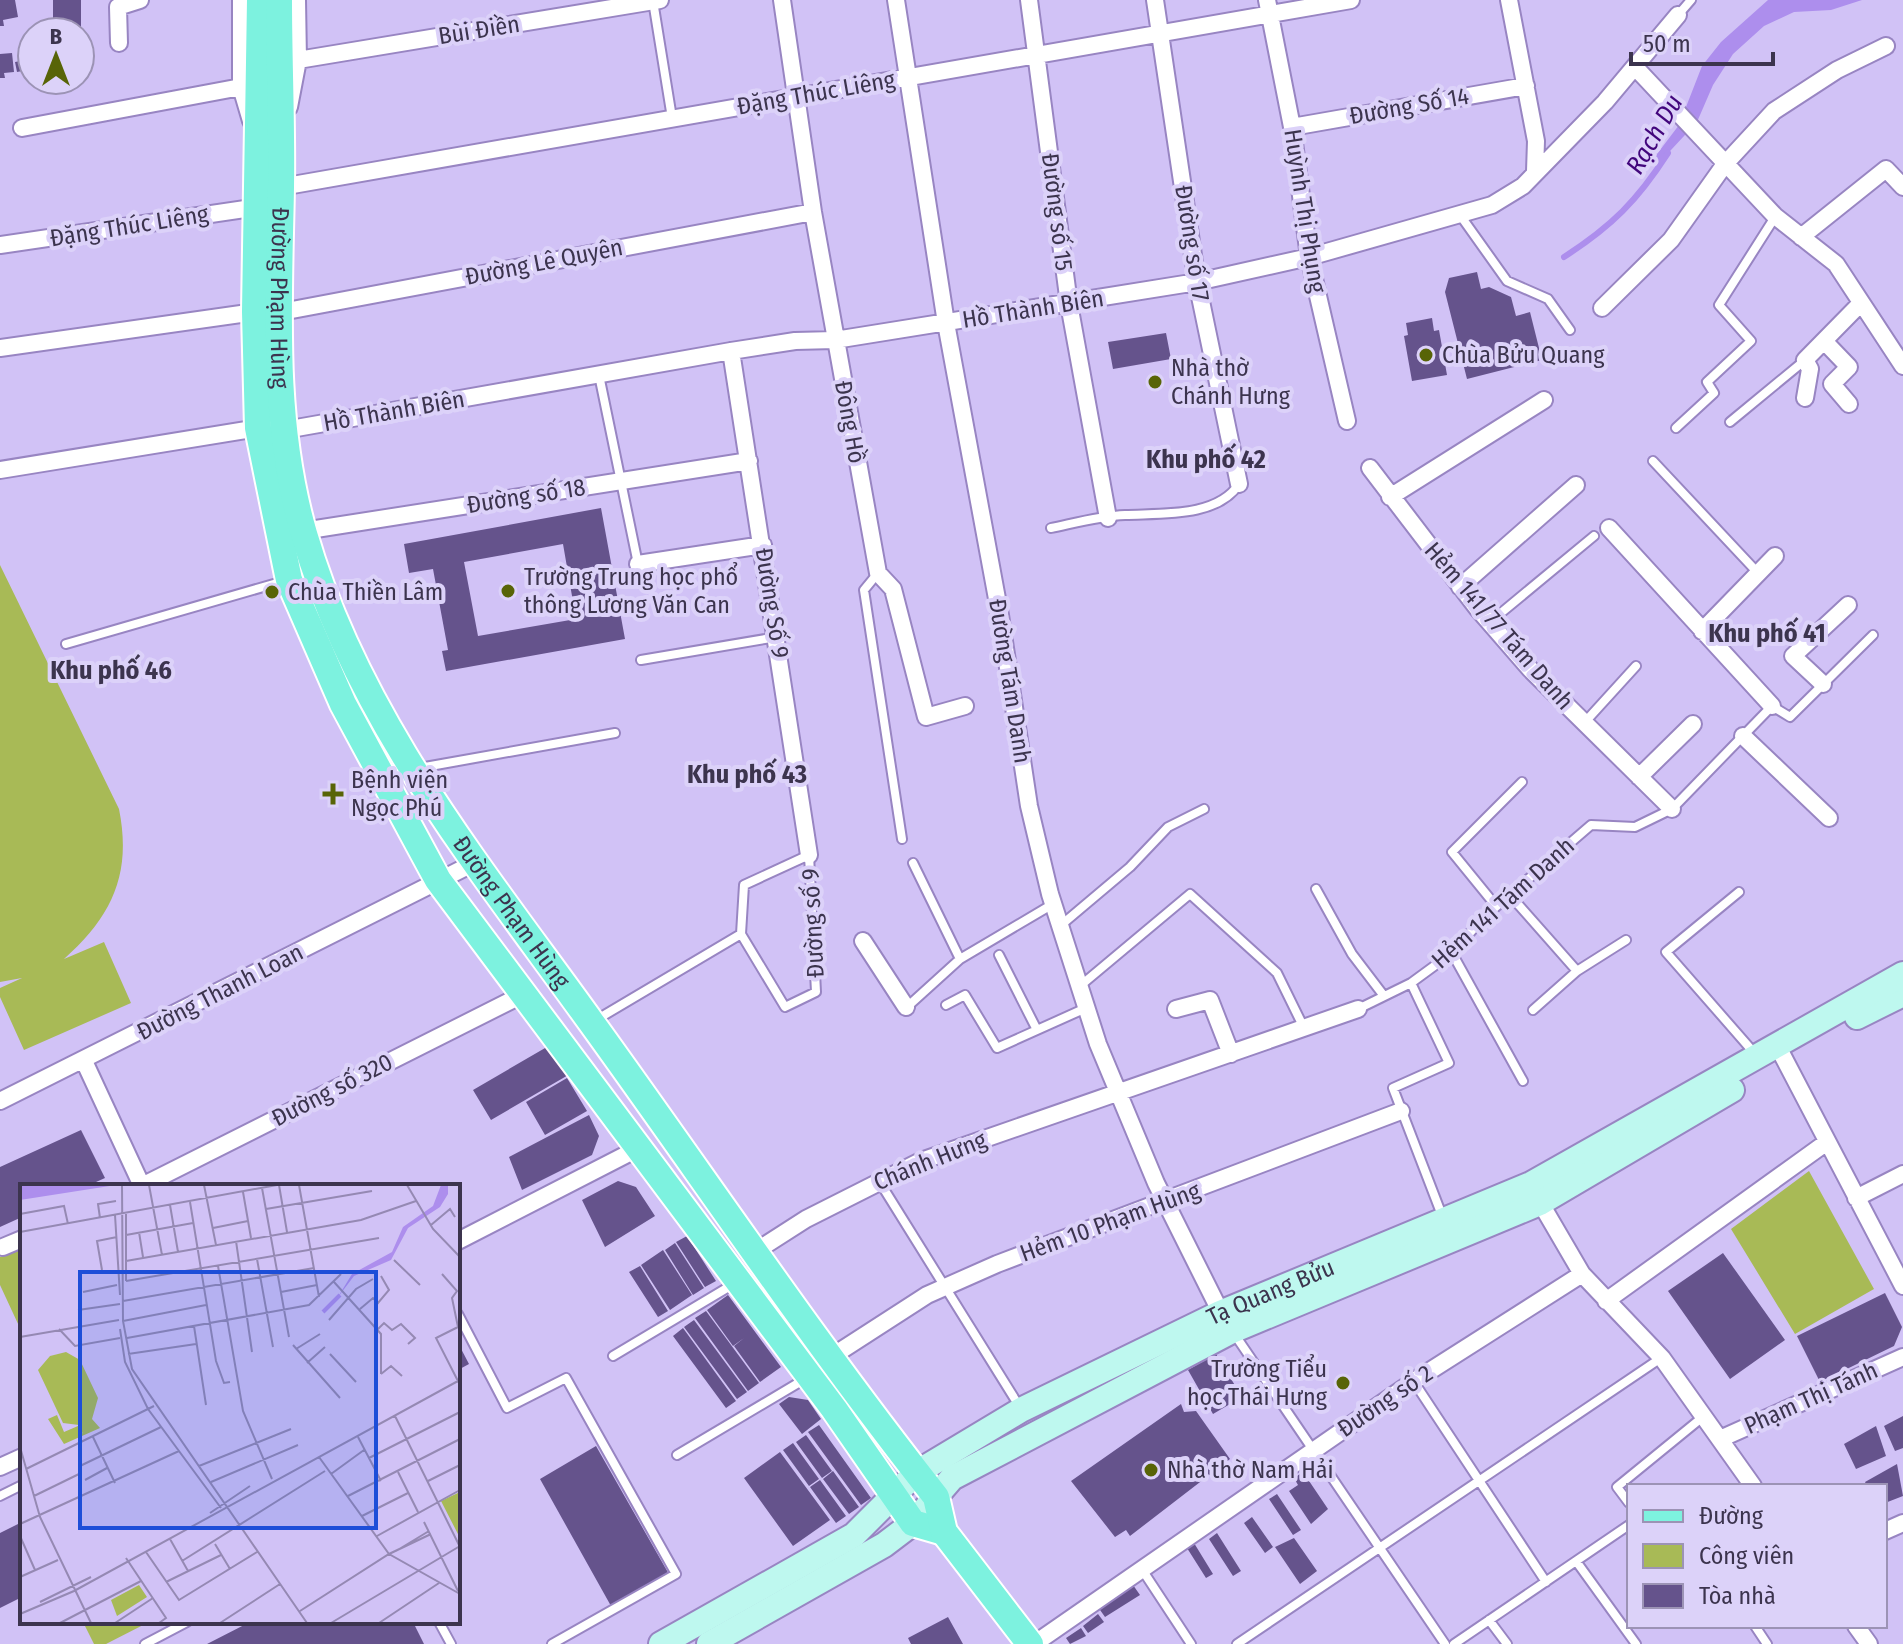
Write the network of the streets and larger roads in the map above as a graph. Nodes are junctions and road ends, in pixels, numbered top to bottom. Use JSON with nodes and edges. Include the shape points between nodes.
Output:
{"nodes":[{"id":1,"x":140,"y":0,"type":"edge"},
{"id":2,"x":241,"y":0,"type":"edge"},
{"id":3,"x":260,"y":0,"type":"edge"},
{"id":4,"x":279,"y":0,"type":"edge"},
{"id":5,"x":297,"y":0,"type":"edge"},
{"id":6,"x":655,"y":0,"type":"edge"},
{"id":7,"x":782,"y":0,"type":"edge"},
{"id":8,"x":896,"y":0,"type":"edge"},
{"id":9,"x":1029,"y":0,"type":"edge"},
{"id":10,"x":1155,"y":0,"type":"edge"},
{"id":11,"x":1351,"y":0,"type":"edge"},
{"id":12,"x":1509,"y":0,"type":"edge"},
{"id":13,"x":1269,"y":7,"type":"edge"},
{"id":14,"x":1678,"y":15,"type":"road end"},
{"id":15,"x":1160,"y":32,"type":"junction"},
{"id":16,"x":119,"y":43,"type":"dead end"},
{"id":17,"x":1886,"y":46,"type":"dead end"},
{"id":18,"x":1038,"y":54,"type":"junction"},
{"id":19,"x":298,"y":60,"type":"junction"},
{"id":20,"x":1635,"y":67,"type":"junction"},
{"id":21,"x":908,"y":77,"type":"junction"},
{"id":22,"x":1526,"y":86,"type":"junction"},
{"id":23,"x":241,"y":87,"type":"junction"},
{"id":24,"x":795,"y":97,"type":"junction"},
{"id":25,"x":270,"y":119,"type":"junction"},
{"id":26,"x":1292,"y":127,"type":"junction"},
{"id":27,"x":22,"y":128,"type":"dead end"},
{"id":28,"x":270,"y":150,"type":"junction"},
{"id":29,"x":1725,"y":164,"type":"junction"},
{"id":30,"x":1534,"y":172,"type":"junction"},
{"id":31,"x":281,"y":187,"type":"junction"},
{"id":32,"x":1903,"y":187,"type":"edge"},
{"id":33,"x":258,"y":207,"type":"junction"},
{"id":34,"x":813,"y":212,"type":"junction"},
{"id":35,"x":1801,"y":237,"type":"junction"},
{"id":36,"x":0,"y":245,"type":"edge"},
{"id":37,"x":1309,"y":257,"type":"junction"},
{"id":38,"x":1197,"y":282,"type":"junction"},
{"id":39,"x":1861,"y":303,"type":"junction"},
{"id":40,"x":1069,"y":304,"type":"junction"},
{"id":41,"x":1602,"y":308,"type":"dead end"},
{"id":42,"x":266,"y":312,"type":"junction"},
{"id":43,"x":946,"y":323,"type":"junction"},
{"id":44,"x":835,"y":340,"type":"junction"},
{"id":45,"x":1824,"y":341,"type":"junction"},
{"id":46,"x":0,"y":348,"type":"edge"},
{"id":47,"x":731,"y":351,"type":"junction"},
{"id":48,"x":1903,"y":366,"type":"edge"},
{"id":49,"x":1805,"y":398,"type":"dead end"},
{"id":50,"x":1544,"y":400,"type":"dead end"},
{"id":51,"x":1849,"y":404,"type":"dead end"},
{"id":52,"x":1347,"y":421,"type":"dead end"},
{"id":53,"x":258,"y":428,"type":"junction"},
{"id":54,"x":285,"y":430,"type":"junction"},
{"id":55,"x":749,"y":461,"type":"junction"},
{"id":56,"x":1370,"y":468,"type":"dead end"},
{"id":57,"x":0,"y":470,"type":"edge"},
{"id":58,"x":1239,"y":484,"type":"road end"},
{"id":59,"x":1576,"y":485,"type":"dead end"},
{"id":60,"x":1390,"y":497,"type":"junction"},
{"id":61,"x":1108,"y":518,"type":"road end"},
{"id":62,"x":303,"y":531,"type":"junction"},
{"id":63,"x":1601,"y":532,"type":"road end"},
{"id":64,"x":763,"y":545,"type":"junction"},
{"id":65,"x":1775,"y":556,"type":"dead end"},
{"id":66,"x":638,"y":564,"type":"road end"},
{"id":67,"x":1460,"y":587,"type":"junction"},
{"id":68,"x":1848,"y":605,"type":"dead end"},
{"id":69,"x":1702,"y":631,"type":"junction"},
{"id":70,"x":1823,"y":684,"type":"road end"},
{"id":71,"x":965,"y":706,"type":"dead end"},
{"id":72,"x":1772,"y":706,"type":"road end"},
{"id":73,"x":1693,"y":724,"type":"dead end"},
{"id":74,"x":1743,"y":736,"type":"road end"},
{"id":75,"x":1639,"y":777,"type":"junction"},
{"id":76,"x":1672,"y":809,"type":"road end"},
{"id":77,"x":1829,"y":818,"type":"dead end"},
{"id":78,"x":809,"y":855,"type":"road end"},
{"id":79,"x":474,"y":863,"type":"junction"},
{"id":80,"x":438,"y":880,"type":"junction"},
{"id":81,"x":863,"y":941,"type":"dead end"},
{"id":82,"x":1903,"y":974,"type":"edge"},
{"id":83,"x":1903,"y":994,"type":"edge"},
{"id":84,"x":522,"y":995,"type":"junction"},
{"id":85,"x":906,"y":1007,"type":"road end"},
{"id":86,"x":1176,"y":1009,"type":"dead end"},
{"id":87,"x":1358,"y":1009,"type":"road end"},
{"id":88,"x":1773,"y":1053,"type":"junction"},
{"id":89,"x":1231,"y":1054,"type":"junction"},
{"id":90,"x":84,"y":1061,"type":"junction"},
{"id":91,"x":1119,"y":1094,"type":"junction"},
{"id":92,"x":0,"y":1101,"type":"edge"},
{"id":93,"x":1401,"y":1111,"type":"road end"},
{"id":94,"x":1827,"y":1142,"type":"junction"},
{"id":95,"x":637,"y":1149,"type":"junction"},
{"id":96,"x":1903,"y":1174,"type":"edge"},
{"id":97,"x":141,"y":1184,"type":"edge"},
{"id":98,"x":146,"y":1184,"type":"edge"},
{"id":99,"x":1536,"y":1194,"type":"junction"},
{"id":100,"x":1856,"y":1198,"type":"junction"},
{"id":101,"x":1165,"y":1203,"type":"junction"},
{"id":102,"x":20,"y":1240,"type":"edge"},
{"id":103,"x":460,"y":1240,"type":"edge"},
{"id":104,"x":3,"y":1247,"type":"dead end"},
{"id":105,"x":753,"y":1253,"type":"junction"},
{"id":106,"x":1582,"y":1274,"type":"junction"},
{"id":107,"x":1903,"y":1286,"type":"edge"},
{"id":108,"x":1606,"y":1301,"type":"junction"},
{"id":109,"x":1226,"y":1322,"type":"junction"},
{"id":110,"x":831,"y":1357,"type":"junction"},
{"id":111,"x":1903,"y":1357,"type":"edge"},
{"id":112,"x":1720,"y":1439,"type":"junction"},
{"id":113,"x":20,"y":1458,"type":"edge"},
{"id":114,"x":0,"y":1467,"type":"edge"},
{"id":115,"x":916,"y":1473,"type":"junction"},
{"id":116,"x":1752,"y":1484,"type":"edge"},
{"id":117,"x":896,"y":1494,"type":"junction"},
{"id":118,"x":936,"y":1497,"type":"junction"},
{"id":119,"x":913,"y":1523,"type":"junction"},
{"id":120,"x":944,"y":1532,"type":"junction"},
{"id":121,"x":661,"y":1644,"type":"edge"},
{"id":122,"x":709,"y":1644,"type":"edge"},
{"id":123,"x":1032,"y":1644,"type":"edge"}],
"edges":[{"from":1,"to":16,"type":"street","via":[[118,7]]},
{"from":2,"to":23,"type":"street","name":"Đường Phạm Hùng"},
{"from":3,"to":25,"type":"main road"},
{"from":4,"to":25,"type":"main road"},
{"from":5,"to":19,"type":"street","name":"Đường Phạm Hùng"},
{"from":6,"to":19,"type":"street","name":"Bùi Điền"},
{"from":7,"to":24,"type":"street","name":"Đông Hồ"},
{"from":8,"to":21,"type":"street","name":"Đường Tám Danh"},
{"from":9,"to":18,"type":"street","name":"Đường số 15"},
{"from":10,"to":15,"type":"street","name":"Đường số 17"},
{"from":11,"to":13,"type":"street","name":"Đặng Thúc Liêng"},
{"from":12,"to":22,"type":"street"},
{"from":13,"to":15,"type":"street","name":"Đặng Thúc Liêng"},
{"from":13,"to":26,"type":"street","name":"Huỳnh Thị Phụng"},
{"from":14,"to":20,"type":"street","name":"Hồ Thành Biên"},
{"from":15,"to":18,"type":"street","name":"Đặng Thúc Liêng"},
{"from":15,"to":38,"type":"street","name":"Đường số 17"},
{"from":17,"to":29,"type":"street","via":[[1774,111]]},
{"from":18,"to":21,"type":"street","name":"Đặng Thúc Liêng"},
{"from":18,"to":40,"type":"street","name":"Đường số 15"},
{"from":19,"to":28,"type":"street","name":"Đường Phạm Hùng"},
{"from":20,"to":29,"type":"street"},
{"from":20,"to":30,"type":"street","name":"Hồ Thành Biên"},
{"from":21,"to":24,"type":"street","name":"Đặng Thúc Liêng"},
{"from":21,"to":43,"type":"street","name":"Đường Tám Danh"},
{"from":22,"to":26,"type":"street","name":"Đường Số 14"},
{"from":22,"to":30,"type":"street","via":[[1538,156]]},
{"from":23,"to":27,"type":"street"},
{"from":23,"to":28,"type":"street","name":"Đường Phạm Hùng"},
{"from":24,"to":31,"type":"street","name":"Đặng Thúc Liêng"},
{"from":24,"to":34,"type":"street","name":"Đông Hồ"},
{"from":25,"to":28,"type":"main road","name":"Đường Phạm Hùng"},
{"from":26,"to":37,"type":"street","name":"Huỳnh Thị Phụng"},
{"from":28,"to":31,"type":"main road","name":"Đường Phạm Hùng"},
{"from":28,"to":33,"type":"main road","name":"Đường Phạm Hùng"},
{"from":29,"to":35,"type":"street"},
{"from":29,"to":41,"type":"street","via":[[1671,240]]},
{"from":30,"to":37,"type":"street","name":"Hồ Thành Biên","via":[[1505,199]]},
{"from":31,"to":42,"type":"main road","name":"Đường Phạm Hùng"},
{"from":32,"to":35,"type":"street","via":[[1886,169]]},
{"from":33,"to":36,"type":"street","name":"Đặng Thúc Liêng"},
{"from":33,"to":42,"type":"main road","name":"Đường Phạm Hùng"},
{"from":34,"to":42,"type":"street","name":"Đường Lê Quyên"},
{"from":34,"to":44,"type":"street","name":"Đông Hồ"},
{"from":35,"to":39,"type":"street","via":[[1836,264]]},
{"from":37,"to":38,"type":"street","name":"Hồ Thành Biên"},
{"from":37,"to":52,"type":"street","name":"Huỳnh Thị Phụng"},
{"from":38,"to":40,"type":"street","name":"Hồ Thành Biên"},
{"from":38,"to":58,"type":"street","name":"Đường số 17"},
{"from":39,"to":45,"type":"street"},
{"from":39,"to":48,"type":"street"},
{"from":40,"to":43,"type":"street","name":"Hồ Thành Biên"},
{"from":40,"to":61,"type":"street","name":"Đường số 15"},
{"from":42,"to":46,"type":"street","name":"Đường Lê Quyên"},
{"from":42,"to":53,"type":"main road","name":"Đường Phạm Hùng"},
{"from":42,"to":54,"type":"main road","name":"Đường Phạm Hùng"},
{"from":43,"to":44,"type":"street","name":"Hồ Thành Biên"},
{"from":43,"to":91,"type":"street","name":"Đường Tám Danh","via":[[1029,806],[1053,904]]},
{"from":44,"to":47,"type":"street","name":"Hồ Thành Biên"},
{"from":44,"to":71,"type":"street","name":"Đông Hồ","via":[[878,573],[893,589],[926,717]]},
{"from":45,"to":49,"type":"street","via":[[1805,360],[1810,369]]},
{"from":45,"to":51,"type":"street","via":[[1849,367],[1832,384]]},
{"from":47,"to":54,"type":"street","name":"Hồ Thành Biên"},
{"from":47,"to":55,"type":"street","name":"Đường Số 9"},
{"from":50,"to":60,"type":"street"},
{"from":53,"to":57,"type":"street"},
{"from":53,"to":80,"type":"main road","name":"Đường Phạm Hùng","via":[[289,580],[343,704]]},
{"from":54,"to":62,"type":"main road","name":"Đường Phạm Hùng"},
{"from":55,"to":62,"type":"street","name":"Đường số 18"},
{"from":55,"to":64,"type":"street","name":"Đường Số 9"},
{"from":56,"to":60,"type":"street","name":"Hẻm 141/77 Tám Danh"},
{"from":59,"to":67,"type":"street"},
{"from":60,"to":67,"type":"street","name":"Hẻm 141/77 Tám Danh"},
{"from":62,"to":79,"type":"main road","name":"Đường Phạm Hùng","via":[[336,625],[411,769]]},
{"from":63,"to":69,"type":"street"},
{"from":64,"to":66,"type":"street"},
{"from":64,"to":78,"type":"street","name":"Đường Số 9"},
{"from":65,"to":69,"type":"street"},
{"from":67,"to":75,"type":"street","name":"Hẻm 141/77 Tám Danh"},
{"from":68,"to":70,"type":"street","via":[[1793,656]]},
{"from":69,"to":72,"type":"street"},
{"from":73,"to":75,"type":"street"},
{"from":74,"to":77,"type":"street"},
{"from":75,"to":76,"type":"street","name":"Hẻm 141/77 Tám Danh"},
{"from":79,"to":80,"type":"street","name":"Đường Thanh Loan"},
{"from":79,"to":105,"type":"main road","name":"Đường Phạm Hùng"},
{"from":80,"to":84,"type":"main road","name":"Đường Phạm Hùng"},
{"from":80,"to":90,"type":"street","name":"Đường Thanh Loan"},
{"from":81,"to":85,"type":"street"},
{"from":82,"to":88,"type":"main road","name":"Tạ Quang Bửu"},
{"from":83,"to":88,"type":"main road","name":"Tạ Quang Bửu"},
{"from":84,"to":95,"type":"main road","name":"Đường Phạm Hùng"},
{"from":84,"to":98,"type":"street","name":"Đường số 320"},
{"from":86,"to":89,"type":"street","via":[[1210,1000]]},
{"from":87,"to":89,"type":"street","name":"Hẻm 141 Tám Danh"},
{"from":88,"to":94,"type":"street"},
{"from":88,"to":99,"type":"main road","name":"Tạ Quang Bửu"},
{"from":89,"to":91,"type":"street","name":"Hẻm 141 Tám Danh"},
{"from":90,"to":92,"type":"street","name":"Đường Thanh Loan"},
{"from":90,"to":97,"type":"street"},
{"from":91,"to":101,"type":"street","name":"Đường Tám Danh"},
{"from":91,"to":105,"type":"street","name":"Chánh Hưng","via":[[921,1161],[806,1219]]},
{"from":93,"to":101,"type":"street","name":"Hẻm 10 Phạm Hùng"},
{"from":94,"to":100,"type":"street"},
{"from":94,"to":108,"type":"street"},
{"from":95,"to":103,"type":"street"},
{"from":95,"to":117,"type":"main road","name":"Đường Phạm Hùng"},
{"from":96,"to":100,"type":"street"},
{"from":99,"to":106,"type":"street"},
{"from":99,"to":109,"type":"main road","name":"Tạ Quang Bửu"},
{"from":99,"to":109,"type":"main road","name":"Tạ Quang Bửu","via":[[1445,1222]]},
{"from":100,"to":107,"type":"street"},
{"from":101,"to":109,"type":"street","name":"Đường Tám Danh"},
{"from":101,"to":110,"type":"street","name":"Hẻm 10 Phạm Hùng","via":[[944,1288]]},
{"from":102,"to":104,"type":"street"},
{"from":105,"to":110,"type":"main road","name":"Đường Phạm Hùng"},
{"from":106,"to":108,"type":"street"},
{"from":106,"to":123,"type":"street","name":"Đường số 2","via":[[1414,1381]]},
{"from":108,"to":112,"type":"street","via":[[1662,1358]]},
{"from":109,"to":115,"type":"main road","name":"Tạ Quang Bửu","via":[[1021,1410]]},
{"from":109,"to":118,"type":"main road","name":"Tạ Quang Bửu","via":[[952,1478]]},
{"from":110,"to":115,"type":"main road","name":"Đường Phạm Hùng"},
{"from":111,"to":112,"type":"street","name":"Phạm Thị Tánh"},
{"from":112,"to":116,"type":"street"},
{"from":113,"to":114,"type":"street"},
{"from":115,"to":117,"type":"main road","name":"Tạ Quang Bửu"},
{"from":115,"to":118,"type":"main road","name":"Đường Phạm Hùng"},
{"from":117,"to":119,"type":"main road","name":"Đường Phạm Hùng"},
{"from":117,"to":121,"type":"main road","name":"Tạ Quang Bửu","via":[[854,1535]]},
{"from":118,"to":119,"type":"main road","name":"Tạ Quang Bửu"},
{"from":118,"to":120,"type":"main road"},
{"from":119,"to":120,"type":"main road"},
{"from":119,"to":122,"type":"main road","name":"Tạ Quang Bửu","via":[[865,1558]]},
{"from":120,"to":123,"type":"main road"}]}
